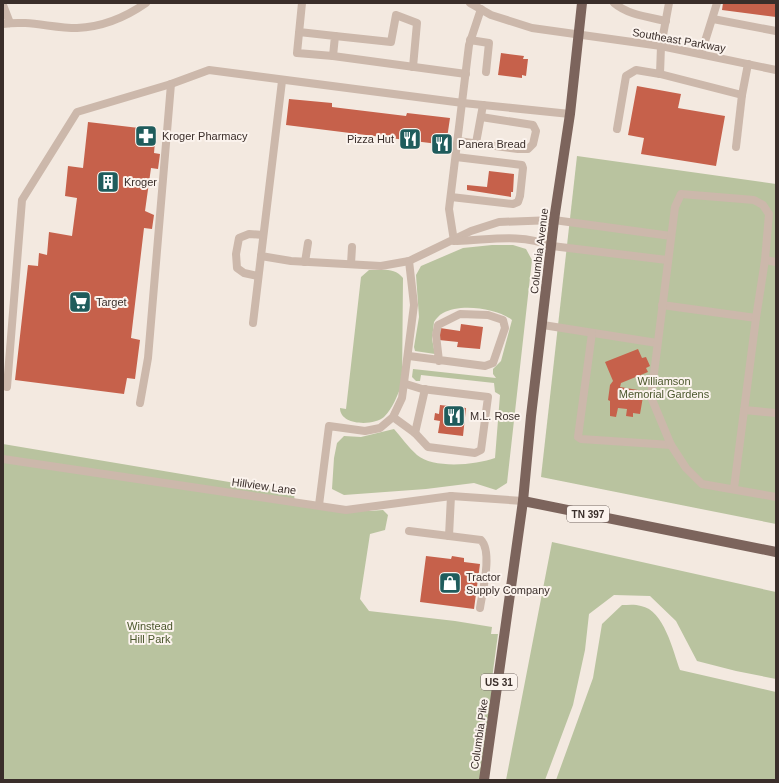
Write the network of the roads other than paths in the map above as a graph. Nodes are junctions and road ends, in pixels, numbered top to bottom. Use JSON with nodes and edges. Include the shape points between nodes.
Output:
{"nodes":[{"id":1,"x":146,"y":3,"type":"edge"},
{"id":2,"x":302,"y":3,"type":"edge"},
{"id":3,"x":470,"y":3,"type":"edge"},
{"id":4,"x":582,"y":3,"type":"edge"},
{"id":5,"x":614,"y":3,"type":"edge"},
{"id":6,"x":669,"y":3,"type":"edge"},
{"id":7,"x":717,"y":3,"type":"edge"},
{"id":8,"x":3,"y":5,"type":"edge"},
{"id":9,"x":481,"y":9,"type":"junction"},
{"id":10,"x":713,"y":19,"type":"junction"},
{"id":11,"x":666,"y":21,"type":"junction"},
{"id":12,"x":7,"y":24,"type":"edge"},
{"id":13,"x":776,"y":31,"type":"edge"},
{"id":14,"x":299,"y":32,"type":"junction"},
{"id":15,"x":578,"y":34,"type":"junction"},
{"id":16,"x":335,"y":36,"type":"junction"},
{"id":17,"x":470,"y":40,"type":"junction"},
{"id":18,"x":661,"y":46,"type":"junction"},
{"id":19,"x":701,"y":54,"type":"junction"},
{"id":20,"x":334,"y":56,"type":"junction"},
{"id":21,"x":748,"y":64,"type":"junction"},
{"id":22,"x":413,"y":66,"type":"junction"},
{"id":23,"x":776,"y":70,"type":"edge"},
{"id":24,"x":486,"y":72,"type":"dead end"},
{"id":25,"x":466,"y":74,"type":"junction"},
{"id":26,"x":660,"y":74,"type":"junction"},
{"id":27,"x":282,"y":80,"type":"junction"},
{"id":28,"x":171,"y":84,"type":"junction"},
{"id":29,"x":742,"y":96,"type":"junction"},
{"id":30,"x":463,"y":103,"type":"junction"},
{"id":31,"x":483,"y":105,"type":"junction"},
{"id":32,"x":570,"y":114,"type":"junction"},
{"id":33,"x":481,"y":117,"type":"junction"},
{"id":34,"x":616,"y":129,"type":"dead end"},
{"id":35,"x":458,"y":141,"type":"junction"},
{"id":36,"x":476,"y":144,"type":"junction"},
{"id":37,"x":736,"y":147,"type":"dead end"},
{"id":38,"x":456,"y":158,"type":"junction"},
{"id":39,"x":451,"y":197,"type":"junction"},
{"id":40,"x":554,"y":220,"type":"junction"},
{"id":41,"x":263,"y":235,"type":"junction"},
{"id":42,"x":671,"y":236,"type":"junction"},
{"id":43,"x":454,"y":241,"type":"junction"},
{"id":44,"x":308,"y":243,"type":"dead end"},
{"id":45,"x":352,"y":246,"type":"dead end"},
{"id":46,"x":552,"y":246,"type":"junction"},
{"id":47,"x":261,"y":256,"type":"junction"},
{"id":48,"x":667,"y":260,"type":"junction"},
{"id":49,"x":765,"y":260,"type":"junction"},
{"id":50,"x":409,"y":261,"type":"junction"},
{"id":51,"x":305,"y":262,"type":"junction"},
{"id":52,"x":776,"y":262,"type":"edge"},
{"id":53,"x":351,"y":264,"type":"junction"},
{"id":54,"x":258,"y":276,"type":"junction"},
{"id":55,"x":662,"y":305,"type":"junction"},
{"id":56,"x":756,"y":318,"type":"junction"},
{"id":57,"x":253,"y":323,"type":"dead end"},
{"id":58,"x":543,"y":325,"type":"junction"},
{"id":59,"x":592,"y":333,"type":"junction"},
{"id":60,"x":658,"y":343,"type":"junction"},
{"id":61,"x":409,"y":356,"type":"junction"},
{"id":62,"x":439,"y":361,"type":"junction"},
{"id":63,"x":406,"y":384,"type":"junction"},
{"id":64,"x":7,"y":387,"type":"dead end"},
{"id":65,"x":425,"y":389,"type":"junction"},
{"id":66,"x":140,"y":403,"type":"dead end"},
{"id":67,"x":744,"y":410,"type":"junction"},
{"id":68,"x":776,"y":414,"type":"edge"},
{"id":69,"x":393,"y":417,"type":"junction"},
{"id":70,"x":415,"y":433,"type":"junction"},
{"id":71,"x":671,"y":445,"type":"junction"},
{"id":72,"x":3,"y":459,"type":"edge"},
{"id":73,"x":734,"y":488,"type":"junction"},
{"id":74,"x":451,"y":496,"type":"junction"},
{"id":75,"x":776,"y":497,"type":"edge"},
{"id":76,"x":523,"y":501,"type":"junction"},
{"id":77,"x":319,"y":505,"type":"junction"},
{"id":78,"x":409,"y":531,"type":"dead end"},
{"id":79,"x":449,"y":536,"type":"junction"},
{"id":80,"x":776,"y":552,"type":"edge"},
{"id":81,"x":480,"y":608,"type":"dead end"},
{"id":82,"x":484,"y":780,"type":"edge"}],
"edges":[{"from":1,"to":12,"type":"street","via":[[132,13],[94,26],[77,28]]},
{"from":2,"to":14,"type":"street"},
{"from":3,"to":9,"type":"street","name":"Southeast Parkway"},
{"from":4,"to":15,"type":"main road","name":"Columbia Avenue"},
{"from":5,"to":11,"type":"street","via":[[630,13]]},
{"from":6,"to":11,"type":"street"},
{"from":7,"to":10,"type":"street"},
{"from":8,"to":12,"type":"street"},
{"from":9,"to":15,"type":"street","name":"Southeast Parkway","via":[[516,24]]},
{"from":9,"to":17,"type":"street"},
{"from":10,"to":13,"type":"street"},
{"from":10,"to":19,"type":"street"},
{"from":11,"to":18,"type":"street"},
{"from":14,"to":16,"type":"street"},
{"from":14,"to":20,"type":"street","via":[[297,53]]},
{"from":15,"to":18,"type":"street","name":"Southeast Parkway"},
{"from":15,"to":32,"type":"main road","name":"Columbia Avenue"},
{"from":16,"to":20,"type":"street"},
{"from":16,"to":22,"type":"street","via":[[391,42],[396,15],[418,23]]},
{"from":17,"to":24,"type":"street","via":[[489,43]]},
{"from":17,"to":25,"type":"street"},
{"from":18,"to":19,"type":"street","name":"Southeast Parkway"},
{"from":18,"to":26,"type":"street"},
{"from":19,"to":21,"type":"street","name":"Southeast Parkway"},
{"from":20,"to":22,"type":"street"},
{"from":21,"to":23,"type":"street","name":"Southeast Parkway"},
{"from":21,"to":29,"type":"street"},
{"from":22,"to":25,"type":"street"},
{"from":25,"to":30,"type":"street"},
{"from":26,"to":29,"type":"street"},
{"from":26,"to":34,"type":"street","via":[[636,70],[626,76]]},
{"from":27,"to":28,"type":"street","via":[[209,70]]},
{"from":27,"to":30,"type":"street"},
{"from":27,"to":41,"type":"street"},
{"from":28,"to":64,"type":"street","via":[[78,112],[22,200]]},
{"from":28,"to":66,"type":"street","via":[[148,358]]},
{"from":29,"to":37,"type":"street"},
{"from":30,"to":31,"type":"street"},
{"from":30,"to":35,"type":"street"},
{"from":31,"to":32,"type":"street"},
{"from":31,"to":33,"type":"street"},
{"from":32,"to":40,"type":"main road","name":"Columbia Avenue"},
{"from":33,"to":36,"type":"street"},
{"from":33,"to":36,"type":"street","via":[[527,123],[533,125],[536,131],[533,144],[528,149]]},
{"from":35,"to":36,"type":"street"},
{"from":35,"to":38,"type":"street"},
{"from":38,"to":39,"type":"street"},
{"from":38,"to":39,"type":"street","via":[[522,165],[520,196],[518,202],[513,204]]},
{"from":39,"to":43,"type":"street","via":[[449,209]]},
{"from":40,"to":42,"type":"street"},
{"from":40,"to":43,"type":"street","via":[[499,222],[471,231]]},
{"from":40,"to":46,"type":"main road","name":"Columbia Avenue"},
{"from":41,"to":47,"type":"street"},
{"from":41,"to":54,"type":"street","via":[[249,234],[239,238],[236,254],[237,268],[244,273]]},
{"from":42,"to":48,"type":"street"},
{"from":42,"to":49,"type":"street","via":[[675,207],[681,194],[754,200],[764,205],[769,214]]},
{"from":43,"to":46,"type":"street","via":[[517,237]]},
{"from":43,"to":50,"type":"street"},
{"from":44,"to":51,"type":"street"},
{"from":45,"to":53,"type":"street"},
{"from":46,"to":48,"type":"street"},
{"from":46,"to":58,"type":"main road","name":"Columbia Avenue"},
{"from":47,"to":51,"type":"street"},
{"from":47,"to":54,"type":"street"},
{"from":48,"to":55,"type":"street"},
{"from":49,"to":52,"type":"street"},
{"from":49,"to":56,"type":"street"},
{"from":50,"to":53,"type":"street","via":[[380,266]]},
{"from":50,"to":61,"type":"street","via":[[414,305]]},
{"from":51,"to":53,"type":"street"},
{"from":54,"to":57,"type":"street"},
{"from":55,"to":56,"type":"street"},
{"from":55,"to":60,"type":"street"},
{"from":56,"to":67,"type":"street"},
{"from":58,"to":59,"type":"street"},
{"from":58,"to":76,"type":"main road","name":"Columbia Avenue"},
{"from":59,"to":60,"type":"street"},
{"from":59,"to":71,"type":"street","via":[[578,437]]},
{"from":60,"to":71,"type":"street","via":[[651,397]]},
{"from":61,"to":62,"type":"street"},
{"from":61,"to":63,"type":"street"},
{"from":62,"to":62,"type":"street","via":[[486,366],[492,363],[505,328],[503,320],[488,315],[460,314],[438,324],[436,335]]},
{"from":63,"to":65,"type":"street"},
{"from":63,"to":69,"type":"street"},
{"from":65,"to":70,"type":"street"},
{"from":65,"to":70,"type":"street","via":[[488,397],[481,450],[475,453],[428,447]]},
{"from":67,"to":68,"type":"street"},
{"from":67,"to":73,"type":"street"},
{"from":69,"to":70,"type":"street"},
{"from":69,"to":77,"type":"street","via":[[380,428],[364,431],[329,426]]},
{"from":71,"to":73,"type":"street","via":[[686,468],[702,484]]},
{"from":72,"to":77,"type":"street","name":"Hillview Lane"},
{"from":73,"to":75,"type":"street"},
{"from":74,"to":76,"type":"street","name":"Hillview Lane"},
{"from":74,"to":77,"type":"street","name":"Hillview Lane","via":[[346,510]]},
{"from":74,"to":79,"type":"street"},
{"from":76,"to":80,"type":"main road","number":"TN 397"},
{"from":76,"to":82,"type":"main road","name":"Columbia Pike","number":"US 31"},
{"from":78,"to":79,"type":"street"},
{"from":79,"to":81,"type":"street","via":[[481,540],[484,543],[486,567]]}]}
